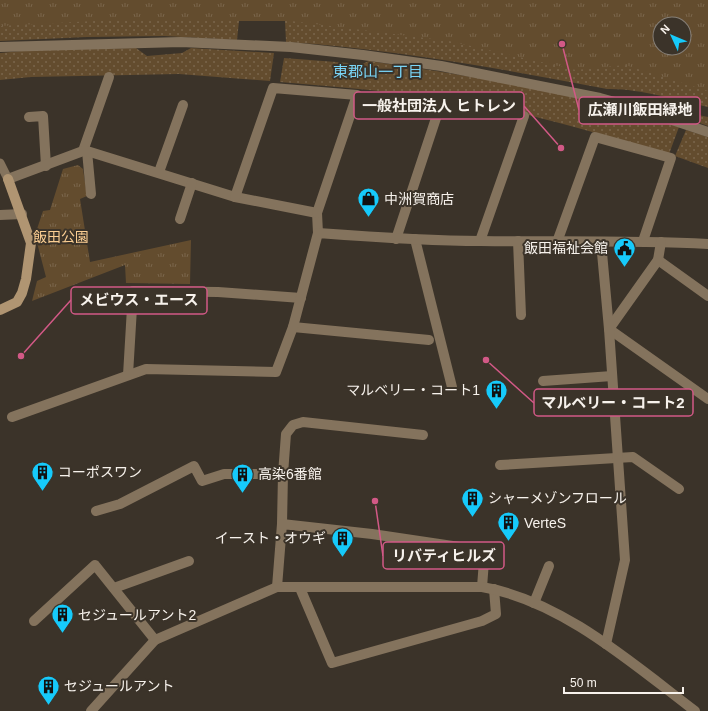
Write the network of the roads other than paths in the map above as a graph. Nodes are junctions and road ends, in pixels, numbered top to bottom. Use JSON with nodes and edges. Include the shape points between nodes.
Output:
{"nodes":[{"id":1,"x":0,"y":47,"type":"edge"},
{"id":2,"x":108,"y":77,"type":"dead end"},
{"id":3,"x":442,"y":100,"type":"dead end"},
{"id":4,"x":183,"y":105,"type":"dead end"},
{"id":5,"x":524,"y":116,"type":"dead end"},
{"id":6,"x":29,"y":117,"type":"dead end"},
{"id":7,"x":708,"y":132,"type":"edge"},
{"id":8,"x":85,"y":151,"type":"junction"},
{"id":9,"x":0,"y":164,"type":"edge"},
{"id":10,"x":46,"y":166,"type":"junction"},
{"id":11,"x":159,"y":172,"type":"junction"},
{"id":12,"x":8,"y":179,"type":"junction"},
{"id":13,"x":192,"y":183,"type":"junction"},
{"id":14,"x":91,"y":194,"type":"dead end"},
{"id":15,"x":236,"y":197,"type":"junction"},
{"id":16,"x":317,"y":213,"type":"junction"},
{"id":17,"x":22,"y":214,"type":"junction"},
{"id":18,"x":0,"y":215,"type":"edge"},
{"id":19,"x":180,"y":219,"type":"dead end"},
{"id":20,"x":318,"y":233,"type":"junction"},
{"id":21,"x":396,"y":239,"type":"junction"},
{"id":22,"x":415,"y":239,"type":"junction"},
{"id":23,"x":480,"y":241,"type":"junction"},
{"id":24,"x":518,"y":241,"type":"junction"},
{"id":25,"x":643,"y":241,"type":"junction"},
{"id":26,"x":557,"y":242,"type":"junction"},
{"id":27,"x":601,"y":242,"type":"junction"},
{"id":28,"x":661,"y":242,"type":"junction"},
{"id":29,"x":708,"y":244,"type":"edge"},
{"id":30,"x":658,"y":260,"type":"junction"},
{"id":31,"x":708,"y":296,"type":"edge"},
{"id":32,"x":301,"y":298,"type":"junction"},
{"id":33,"x":0,"y":310,"type":"edge"},
{"id":34,"x":521,"y":315,"type":"dead end"},
{"id":35,"x":294,"y":327,"type":"junction"},
{"id":36,"x":609,"y":328,"type":"junction"},
{"id":37,"x":429,"y":340,"type":"dead end"},
{"id":38,"x":128,"y":375,"type":"junction"},
{"id":39,"x":612,"y":376,"type":"junction"},
{"id":40,"x":543,"y":381,"type":"dead end"},
{"id":41,"x":452,"y":388,"type":"dead end"},
{"id":42,"x":708,"y":399,"type":"edge"},
{"id":43,"x":12,"y":417,"type":"dead end"},
{"id":44,"x":423,"y":435,"type":"dead end"},
{"id":45,"x":619,"y":458,"type":"junction"},
{"id":46,"x":500,"y":465,"type":"dead end"},
{"id":47,"x":283,"y":474,"type":"junction"},
{"id":48,"x":679,"y":490,"type":"dead end"},
{"id":49,"x":96,"y":511,"type":"dead end"},
{"id":50,"x":282,"y":524,"type":"junction"},
{"id":51,"x":189,"y":561,"type":"dead end"},
{"id":52,"x":549,"y":566,"type":"dead end"},
{"id":53,"x":277,"y":587,"type":"junction"},
{"id":54,"x":482,"y":587,"type":"junction"},
{"id":55,"x":114,"y":588,"type":"junction"},
{"id":56,"x":300,"y":588,"type":"junction"},
{"id":57,"x":494,"y":589,"type":"junction"},
{"id":58,"x":534,"y":603,"type":"junction"},
{"id":59,"x":34,"y":621,"type":"dead end"},
{"id":60,"x":154,"y":640,"type":"junction"},
{"id":61,"x":606,"y":644,"type":"junction"},
{"id":62,"x":92,"y":711,"type":"edge"},
{"id":63,"x":695,"y":711,"type":"edge"}],
"edges":[{"from":1,"to":7,"type":"street","via":[[181,42],[292,47],[363,55],[441,66],[600,98]]},
{"from":2,"to":8,"type":"street"},
{"from":3,"to":21,"type":"street"},
{"from":4,"to":11,"type":"street"},
{"from":5,"to":23,"type":"street"},
{"from":6,"to":10,"type":"street","via":[[43,116]]},
{"from":8,"to":10,"type":"street"},
{"from":8,"to":11,"type":"street"},
{"from":8,"to":14,"type":"street"},
{"from":9,"to":12,"type":"lane"},
{"from":10,"to":12,"type":"street"},
{"from":11,"to":13,"type":"street"},
{"from":12,"to":17,"type":"street"},
{"from":13,"to":15,"type":"street"},
{"from":13,"to":19,"type":"street"},
{"from":15,"to":16,"type":"street"},
{"from":15,"to":16,"type":"street","via":[[273,88],[357,95]]},
{"from":16,"to":20,"type":"street"},
{"from":17,"to":18,"type":"street"},
{"from":17,"to":33,"type":"street","via":[[31,243],[26,279],[17,302]]},
{"from":20,"to":21,"type":"street"},
{"from":20,"to":32,"type":"street"},
{"from":21,"to":22,"type":"street"},
{"from":22,"to":23,"type":"street"},
{"from":22,"to":41,"type":"street"},
{"from":23,"to":24,"type":"street"},
{"from":24,"to":26,"type":"street"},
{"from":24,"to":34,"type":"street"},
{"from":25,"to":26,"type":"street","via":[[671,158],[596,136]]},
{"from":25,"to":27,"type":"street"},
{"from":25,"to":28,"type":"street"},
{"from":26,"to":27,"type":"street"},
{"from":27,"to":36,"type":"street"},
{"from":28,"to":29,"type":"street"},
{"from":28,"to":30,"type":"street"},
{"from":30,"to":31,"type":"street"},
{"from":30,"to":36,"type":"street"},
{"from":32,"to":35,"type":"street"},
{"from":32,"to":38,"type":"street","via":[[218,292],[133,291]]},
{"from":35,"to":37,"type":"street"},
{"from":35,"to":38,"type":"street","via":[[276,372],[146,369]]},
{"from":36,"to":39,"type":"street"},
{"from":36,"to":42,"type":"street"},
{"from":38,"to":43,"type":"street"},
{"from":39,"to":40,"type":"street"},
{"from":39,"to":45,"type":"street"},
{"from":44,"to":47,"type":"street","via":[[298,423],[286,434]]},
{"from":45,"to":46,"type":"street"},
{"from":45,"to":48,"type":"street","via":[[633,457]]},
{"from":45,"to":61,"type":"street","via":[[625,560]]},
{"from":47,"to":49,"type":"street","via":[[224,474],[202,481],[194,466],[120,504]]},
{"from":47,"to":50,"type":"street"},
{"from":50,"to":53,"type":"street"},
{"from":50,"to":54,"type":"street","via":[[466,548],[485,548]]},
{"from":51,"to":55,"type":"street"},
{"from":52,"to":58,"type":"street"},
{"from":53,"to":56,"type":"street"},
{"from":53,"to":60,"type":"street"},
{"from":54,"to":56,"type":"street"},
{"from":54,"to":57,"type":"street"},
{"from":55,"to":59,"type":"street","via":[[95,565]]},
{"from":55,"to":60,"type":"street"},
{"from":56,"to":57,"type":"street","via":[[332,663],[482,621],[496,614]]},
{"from":57,"to":58,"type":"street"},
{"from":58,"to":61,"type":"street","via":[[582,627]]},
{"from":60,"to":62,"type":"street"},
{"from":61,"to":63,"type":"street"}]}
